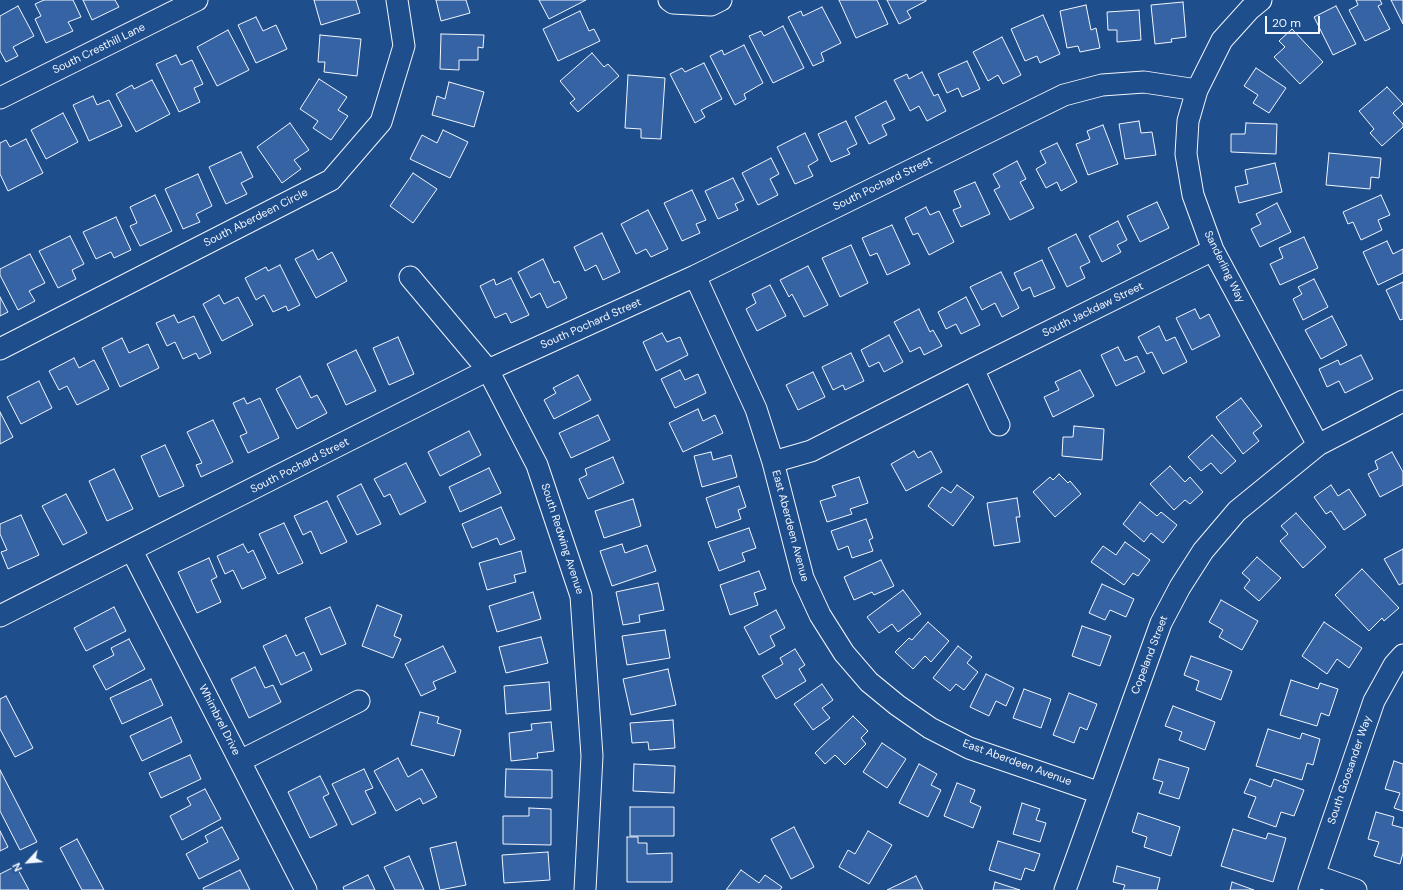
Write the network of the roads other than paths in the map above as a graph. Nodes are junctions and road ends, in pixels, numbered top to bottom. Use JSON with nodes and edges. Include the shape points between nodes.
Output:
{"nodes":[{"id":1,"x":197,"y":0,"type":"edge"},
{"id":2,"x":397,"y":0,"type":"edge"},
{"id":3,"x":669,"y":0,"type":"edge"},
{"id":4,"x":721,"y":0,"type":"edge"},
{"id":5,"x":1261,"y":0,"type":"edge"},
{"id":6,"x":1197,"y":90,"type":"junction"},
{"id":7,"x":0,"y":98,"type":"edge"},
{"id":8,"x":1214,"y":250,"type":"junction"},
{"id":9,"x":695,"y":276,"type":"junction"},
{"id":10,"x":410,"y":277,"type":"dead end"},
{"id":11,"x":0,"y":349,"type":"edge"},
{"id":12,"x":972,"y":369,"type":"junction"},
{"id":13,"x":488,"y":370,"type":"junction"},
{"id":14,"x":1403,"y":401,"type":"edge"},
{"id":15,"x":999,"y":425,"type":"dead end"},
{"id":16,"x":1318,"y":445,"type":"junction"},
{"id":17,"x":773,"y":462,"type":"junction"},
{"id":18,"x":132,"y":551,"type":"junction"},
{"id":19,"x":0,"y":616,"type":"edge"},
{"id":20,"x":1403,"y":655,"type":"edge"},
{"id":21,"x":359,"y":701,"type":"dead end"},
{"id":22,"x":240,"y":761,"type":"junction"},
{"id":23,"x":1100,"y":793,"type":"junction"},
{"id":24,"x":1312,"y":882,"type":"edge"},
{"id":25,"x":306,"y":890,"type":"edge"},
{"id":26,"x":585,"y":890,"type":"edge"},
{"id":27,"x":1065,"y":890,"type":"edge"},
{"id":28,"x":1356,"y":890,"type":"edge"}],
"edges":[{"from":1,"to":7,"type":"street","name":"South Cresthill Lane"},
{"from":2,"to":11,"type":"street","name":"South Aberdeen Circle","via":[[404,46],[380,122],[331,180]]},
{"from":3,"to":4,"type":"street","via":[[673,3],[711,5]]},
{"from":5,"to":6,"type":"street","name":"Sanderling Way","via":[[1222,40]]},
{"from":6,"to":8,"type":"street","name":"Sanderling Way","via":[[1188,121],[1186,154],[1193,195]]},
{"from":6,"to":9,"type":"street","name":"South Pochard Street","via":[[1144,82],[1102,85],[1064,95]]},
{"from":8,"to":12,"type":"street","name":"South Jackdaw Street"},
{"from":8,"to":16,"type":"street","name":"Sanderling Way"},
{"from":9,"to":13,"type":"street","name":"South Pochard Street"},
{"from":9,"to":17,"type":"street","name":"East Aberdeen Avenue","via":[[756,409]]},
{"from":10,"to":13,"type":"street","name":"South Redwing Avenue"},
{"from":12,"to":15,"type":"street"},
{"from":12,"to":17,"type":"street","name":"South Jackdaw Street","via":[[811,452]]},
{"from":13,"to":18,"type":"street","name":"South Pochard Street"},
{"from":13,"to":26,"type":"street","name":"South Redwing Avenue","via":[[538,465],[581,596],[592,756]]},
{"from":14,"to":16,"type":"street","name":"Copeland Street"},
{"from":16,"to":23,"type":"street","name":"Copeland Street","via":[[1237,511],[1203,551],[1180,587],[1161,623]]},
{"from":17,"to":23,"type":"street","name":"East Aberdeen Avenue","via":[[803,578],[820,615],[844,653],[869,682],[897,706],[930,728],[968,748]]},
{"from":18,"to":19,"type":"street","name":"South Pochard Street"},
{"from":18,"to":22,"type":"street","name":"Whimbrel Drive"},
{"from":20,"to":24,"type":"street","name":"South Goosander Way","via":[[1394,665],[1374,701]]},
{"from":21,"to":22,"type":"street"},
{"from":22,"to":25,"type":"street","name":"Whimbrel Drive"},
{"from":23,"to":27,"type":"street","name":"Copeland Street"},
{"from":24,"to":28,"type":"street"}]}
